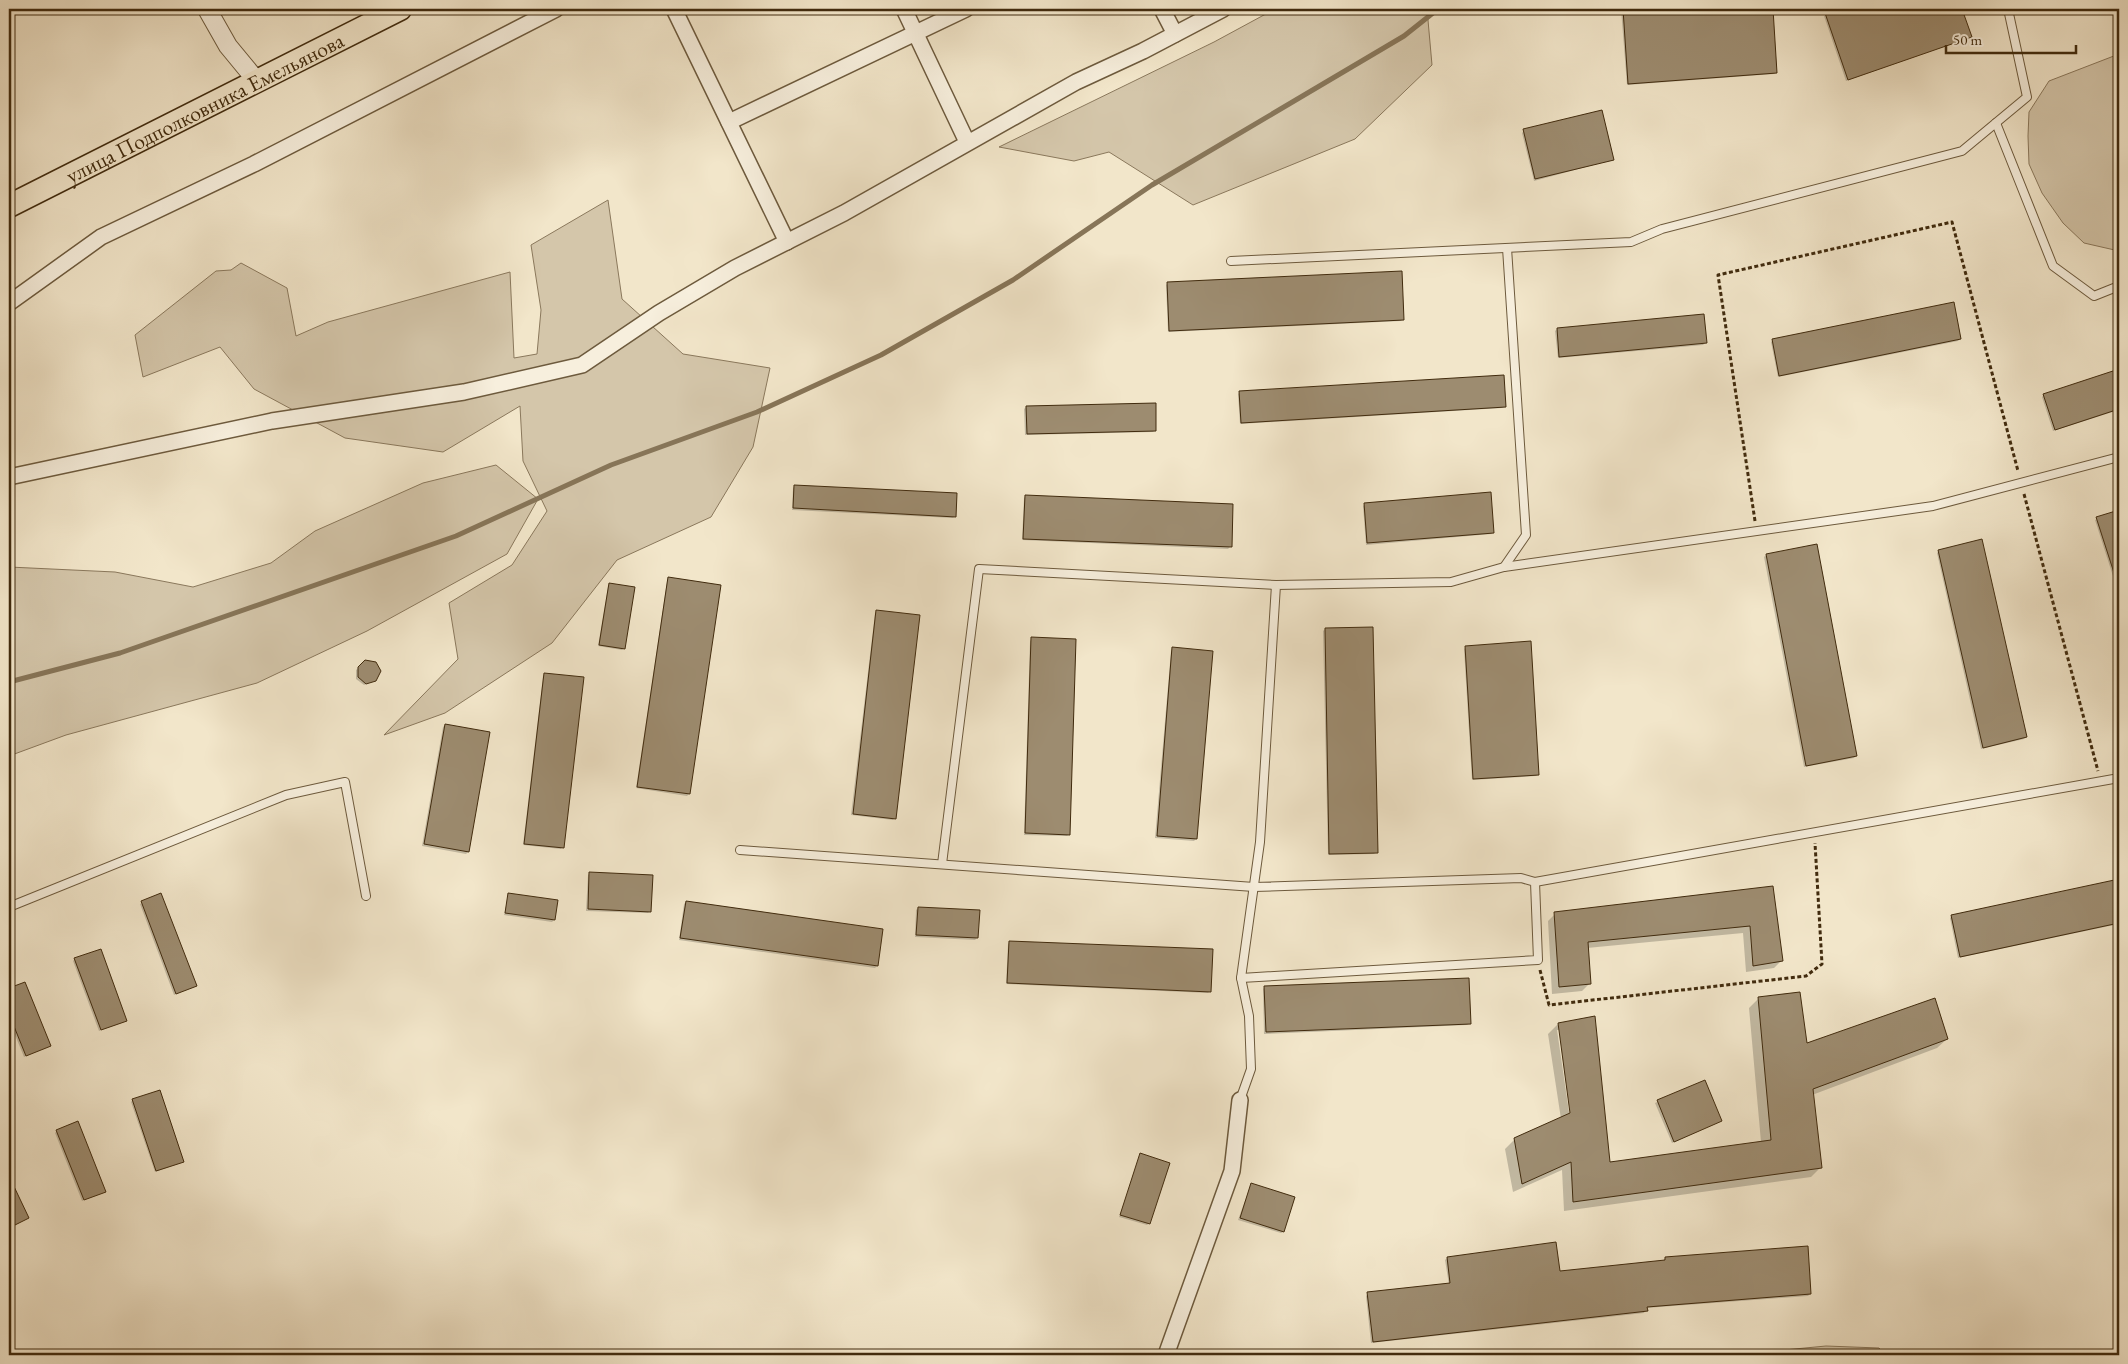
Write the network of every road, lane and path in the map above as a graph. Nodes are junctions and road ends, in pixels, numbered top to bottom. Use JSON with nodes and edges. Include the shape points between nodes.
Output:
{"nodes":[{"id":1,"x":207,"y":9,"type":"edge"},
{"id":2,"x":400,"y":9,"type":"edge"},
{"id":3,"x":556,"y":9,"type":"edge"},
{"id":4,"x":674,"y":9,"type":"edge"},
{"id":5,"x":904,"y":9,"type":"edge"},
{"id":6,"x":966,"y":9,"type":"edge"},
{"id":7,"x":1162,"y":9,"type":"edge"},
{"id":8,"x":1223,"y":9,"type":"edge"},
{"id":9,"x":2008,"y":9,"type":"edge"},
{"id":10,"x":915,"y":33,"type":"junction"},
{"id":11,"x":1175,"y":34,"type":"junction"},
{"id":12,"x":256,"y":80,"type":"junction"},
{"id":13,"x":729,"y":122,"type":"junction"},
{"id":14,"x":1996,"y":122,"type":"junction"},
{"id":15,"x":967,"y":142,"type":"junction"},
{"id":16,"x":9,"y":206,"type":"edge"},
{"id":17,"x":787,"y":242,"type":"junction"},
{"id":18,"x":1507,"y":248,"type":"junction"},
{"id":19,"x":1231,"y":261,"type":"dead end"},
{"id":20,"x":2119,"y":286,"type":"edge"},
{"id":21,"x":9,"y":304,"type":"edge"},
{"id":22,"x":2119,"y":458,"type":"edge"},
{"id":23,"x":9,"y":477,"type":"edge"},
{"id":24,"x":2021,"y":483,"type":"junction"},
{"id":25,"x":1756,"y":531,"type":"junction"},
{"id":26,"x":1504,"y":567,"type":"junction"},
{"id":27,"x":1276,"y":584,"type":"junction"},
{"id":28,"x":2119,"y":778,"type":"edge"},
{"id":29,"x":2100,"y":781,"type":"junction"},
{"id":30,"x":1814,"y":832,"type":"junction"},
{"id":31,"x":740,"y":850,"type":"dead end"},
{"id":32,"x":942,"y":864,"type":"junction"},
{"id":33,"x":1534,"y":882,"type":"junction"},
{"id":34,"x":1254,"y":887,"type":"junction"},
{"id":35,"x":366,"y":896,"type":"dead end"},
{"id":36,"x":9,"y":906,"type":"edge"},
{"id":37,"x":1538,"y":960,"type":"junction"},
{"id":38,"x":1241,"y":978,"type":"junction"},
{"id":39,"x":1240,"y":1100,"type":"joint"},
{"id":40,"x":1166,"y":1355,"type":"edge"}],
"edges":[{"from":1,"to":12,"type":"street","via":[[228,46]]},
{"from":2,"to":12,"type":"main road","name":"улица Подполковника Емельянова"},
{"from":3,"to":21,"type":"street","via":[[102,238]]},
{"from":4,"to":13,"type":"street"},
{"from":5,"to":10,"type":"street"},
{"from":6,"to":10,"type":"street"},
{"from":7,"to":11,"type":"street"},
{"from":8,"to":11,"type":"street"},
{"from":9,"to":14,"type":"lane","via":[[2027,97]]},
{"from":10,"to":13,"type":"street"},
{"from":10,"to":15,"type":"street"},
{"from":11,"to":15,"type":"street","via":[[1076,82]]},
{"from":12,"to":16,"type":"main road","name":"улица Подполковника Емельянова"},
{"from":13,"to":17,"type":"street"},
{"from":14,"to":18,"type":"lane","via":[[1962,151],[1662,229],[1631,242]]},
{"from":14,"to":20,"type":"lane","via":[[2053,266],[2094,296]]},
{"from":15,"to":17,"type":"street"},
{"from":17,"to":23,"type":"street","via":[[658,313],[582,365],[464,392],[272,421]]},
{"from":18,"to":19,"type":"lane"},
{"from":18,"to":26,"type":"lane","via":[[1526,535]]},
{"from":22,"to":24,"type":"lane"},
{"from":24,"to":25,"type":"lane","via":[[1933,506]]},
{"from":24,"to":25,"type":"path","via":[[1952,222],[1718,275]]},
{"from":24,"to":29,"type":"path"},
{"from":25,"to":26,"type":"lane"},
{"from":26,"to":27,"type":"lane","via":[[1451,582]]},
{"from":27,"to":32,"type":"lane","via":[[979,569]]},
{"from":27,"to":34,"type":"lane","via":[[1260,842]]},
{"from":28,"to":29,"type":"lane"},
{"from":29,"to":30,"type":"lane"},
{"from":30,"to":33,"type":"lane"},
{"from":30,"to":37,"type":"path","via":[[1822,964],[1806,976],[1549,1005]]},
{"from":31,"to":32,"type":"lane"},
{"from":32,"to":34,"type":"lane"},
{"from":33,"to":34,"type":"lane","via":[[1520,878]]},
{"from":33,"to":37,"type":"lane"},
{"from":34,"to":38,"type":"lane"},
{"from":35,"to":36,"type":"lane","via":[[345,782],[286,795]]},
{"from":37,"to":38,"type":"lane"},
{"from":38,"to":39,"type":"lane","via":[[1249,1016],[1251,1069]]},
{"from":39,"to":40,"type":"street","via":[[1232,1172]]}]}
